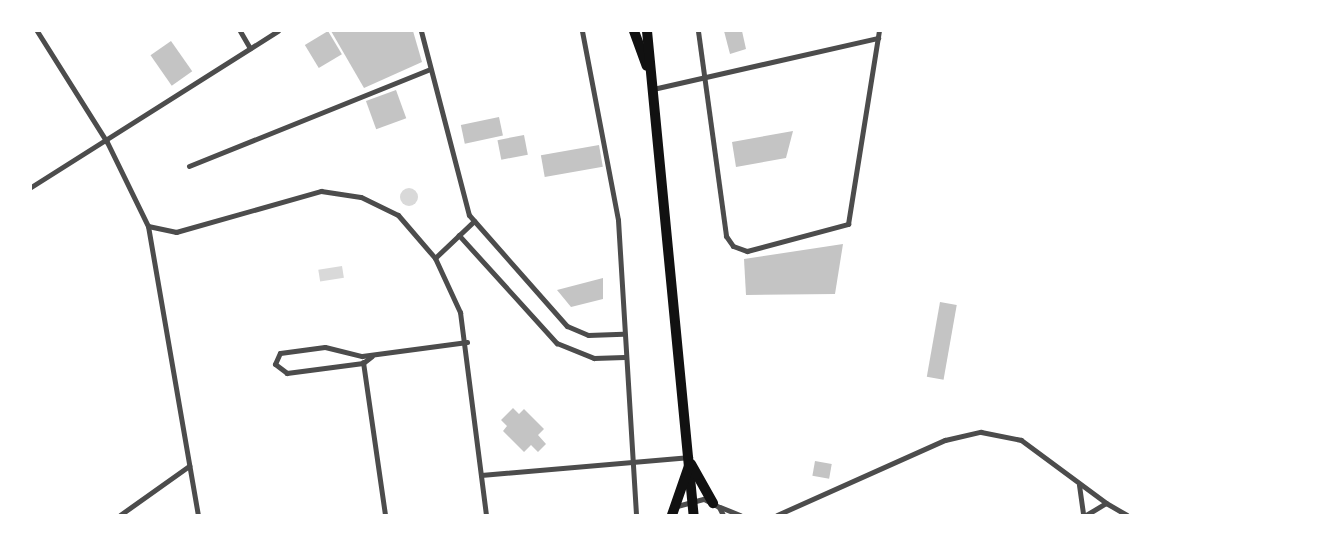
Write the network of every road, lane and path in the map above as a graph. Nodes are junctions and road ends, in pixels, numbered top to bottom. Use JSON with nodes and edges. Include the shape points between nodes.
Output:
{"nodes":[{"id":1,"x":37,"y":31,"type":"edge"},
{"id":2,"x":240,"y":31,"type":"edge"},
{"id":3,"x":278,"y":31,"type":"edge"},
{"id":4,"x":422,"y":31,"type":"edge"},
{"id":5,"x":582,"y":31,"type":"edge"},
{"id":6,"x":634,"y":31,"type":"edge"},
{"id":7,"x":647,"y":31,"type":"edge"},
{"id":8,"x":698,"y":31,"type":"edge"},
{"id":9,"x":879,"y":34,"type":"edge"},
{"id":10,"x":250,"y":48,"type":"junction"},
{"id":11,"x":430,"y":69,"type":"junction"},
{"id":12,"x":705,"y":78,"type":"junction"},
{"id":13,"x":652,"y":83,"type":"junction"},
{"id":14,"x":107,"y":142,"type":"junction"},
{"id":15,"x":189,"y":166,"type":"dead end"},
{"id":16,"x":31,"y":187,"type":"edge"},
{"id":17,"x":474,"y":221,"type":"junction"},
{"id":18,"x":148,"y":226,"type":"junction"},
{"id":19,"x":459,"y":235,"type":"junction"},
{"id":20,"x":435,"y":258,"type":"junction"},
{"id":21,"x":623,"y":334,"type":"junction"},
{"id":22,"x":467,"y":342,"type":"junction"},
{"id":23,"x":362,"y":356,"type":"junction"},
{"id":24,"x":372,"y":356,"type":"junction"},
{"id":25,"x":624,"y":357,"type":"junction"},
{"id":26,"x":363,"y":363,"type":"junction"},
{"id":27,"x":690,"y":460,"type":"junction"},
{"id":28,"x":632,"y":462,"type":"junction"},
{"id":29,"x":190,"y":466,"type":"junction"},
{"id":30,"x":481,"y":475,"type":"junction"},
{"id":31,"x":1079,"y":485,"type":"junction"},
{"id":32,"x":693,"y":499,"type":"junction"},
{"id":33,"x":1106,"y":503,"type":"junction"},
{"id":34,"x":716,"y":505,"type":"junction"},
{"id":35,"x":120,"y":515,"type":"edge"},
{"id":36,"x":198,"y":515,"type":"edge"},
{"id":37,"x":385,"y":515,"type":"edge"},
{"id":38,"x":486,"y":515,"type":"edge"},
{"id":39,"x":636,"y":515,"type":"edge"},
{"id":40,"x":672,"y":515,"type":"edge"},
{"id":41,"x":694,"y":515,"type":"edge"},
{"id":42,"x":723,"y":515,"type":"edge"},
{"id":43,"x":740,"y":515,"type":"edge"},
{"id":44,"x":776,"y":515,"type":"edge"},
{"id":45,"x":1084,"y":515,"type":"edge"},
{"id":46,"x":1127,"y":515,"type":"edge"}],
"edges":[{"from":1,"to":14,"type":"street"},
{"from":2,"to":10,"type":"street"},
{"from":3,"to":10,"type":"street"},
{"from":4,"to":11,"type":"street"},
{"from":5,"to":21,"type":"street","via":[[618,220]]},
{"from":6,"to":13,"type":"main road"},
{"from":7,"to":13,"type":"main road"},
{"from":8,"to":12,"type":"street"},
{"from":9,"to":12,"type":"street"},
{"from":9,"to":12,"type":"street","via":[[848,224],[753,250],[732,246],[726,236]]},
{"from":10,"to":14,"type":"street"},
{"from":11,"to":15,"type":"street"},
{"from":11,"to":17,"type":"street","via":[[465,208]]},
{"from":12,"to":13,"type":"street"},
{"from":13,"to":27,"type":"main road"},
{"from":14,"to":16,"type":"street"},
{"from":14,"to":18,"type":"street"},
{"from":17,"to":19,"type":"street"},
{"from":17,"to":21,"type":"street","via":[[568,326],[588,335]]},
{"from":18,"to":20,"type":"street","via":[[176,232],[310,193],[335,191],[361,197],[398,215]]},
{"from":18,"to":29,"type":"street"},
{"from":19,"to":20,"type":"street"},
{"from":19,"to":25,"type":"street","via":[[557,343],[594,358]]},
{"from":20,"to":22,"type":"street","via":[[455,297]]},
{"from":21,"to":25,"type":"street"},
{"from":22,"to":24,"type":"street"},
{"from":22,"to":30,"type":"street"},
{"from":23,"to":24,"type":"street"},
{"from":23,"to":26,"type":"street"},
{"from":23,"to":26,"type":"street","via":[[325,347],[280,353],[275,364],[287,373]]},
{"from":24,"to":26,"type":"street"},
{"from":25,"to":28,"type":"street"},
{"from":26,"to":37,"type":"street"},
{"from":27,"to":28,"type":"street"},
{"from":27,"to":32,"type":"main road"},
{"from":27,"to":34,"type":"main road"},
{"from":27,"to":40,"type":"main road"},
{"from":28,"to":30,"type":"street"},
{"from":28,"to":39,"type":"street"},
{"from":29,"to":35,"type":"street"},
{"from":29,"to":36,"type":"street"},
{"from":30,"to":38,"type":"street"},
{"from":31,"to":33,"type":"street"},
{"from":31,"to":44,"type":"street","via":[[1021,440],[981,432],[938,443]]},
{"from":31,"to":45,"type":"street"},
{"from":32,"to":34,"type":"street"},
{"from":32,"to":40,"type":"street","via":[[681,502]]},
{"from":32,"to":41,"type":"main road"},
{"from":33,"to":45,"type":"street"},
{"from":33,"to":46,"type":"street"},
{"from":34,"to":42,"type":"street"},
{"from":34,"to":43,"type":"street"}]}
